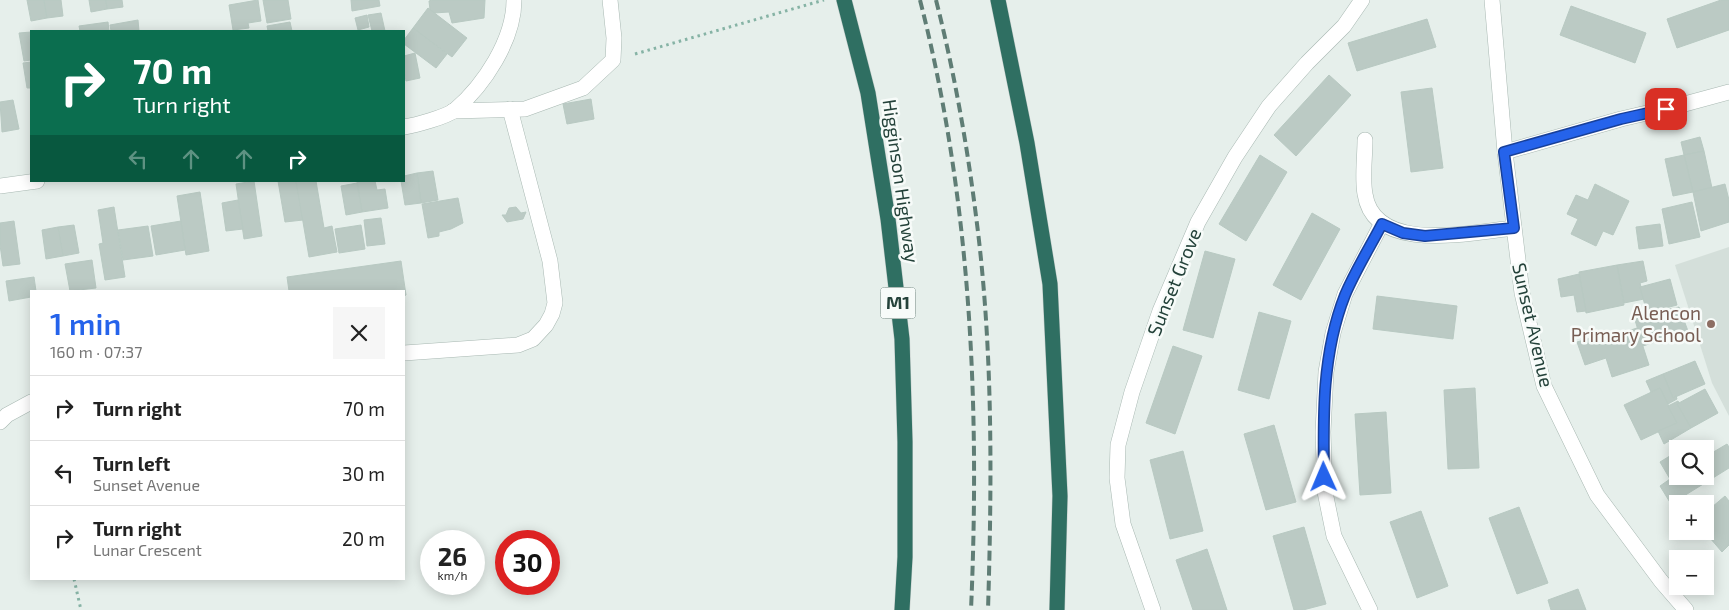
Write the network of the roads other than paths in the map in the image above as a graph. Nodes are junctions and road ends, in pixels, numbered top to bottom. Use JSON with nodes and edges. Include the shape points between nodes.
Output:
{"nodes":[{"id":1,"x":514,"y":0,"type":"edge"},
{"id":2,"x":610,"y":0,"type":"edge"},
{"id":3,"x":844,"y":0,"type":"edge"},
{"id":4,"x":998,"y":0,"type":"edge"},
{"id":5,"x":1362,"y":0,"type":"edge"},
{"id":6,"x":1492,"y":0,"type":"edge"},
{"id":7,"x":1729,"y":92,"type":"edge"},
{"id":8,"x":510,"y":109,"type":"junction"},
{"id":9,"x":453,"y":111,"type":"junction"},
{"id":10,"x":405,"y":127,"type":"edge"},
{"id":11,"x":1365,"y":140,"type":"dead end"},
{"id":12,"x":1504,"y":152,"type":"junction"},
{"id":13,"x":30,"y":182,"type":"edge"},
{"id":14,"x":0,"y":186,"type":"edge"},
{"id":15,"x":1382,"y":224,"type":"junction"},
{"id":16,"x":1514,"y":228,"type":"junction"},
{"id":17,"x":405,"y":353,"type":"edge"},
{"id":18,"x":30,"y":403,"type":"edge"},
{"id":19,"x":0,"y":422,"type":"edge"},
{"id":20,"x":1060,"y":496,"type":"junction"},
{"id":21,"x":902,"y":610,"type":"edge"},
{"id":22,"x":1057,"y":610,"type":"edge"},
{"id":23,"x":1066,"y":610,"type":"edge"},
{"id":24,"x":1153,"y":610,"type":"edge"},
{"id":25,"x":1370,"y":610,"type":"edge"},
{"id":26,"x":1686,"y":610,"type":"edge"}],
"edges":[{"from":1,"to":9,"type":"street","via":[[511,21],[495,62]]},
{"from":2,"to":8,"type":"street","via":[[613,60],[583,88],[525,109]]},
{"from":3,"to":21,"type":"highway","name":"Higginson Highway","number":"M1","via":[[868,94],[888,219],[902,339],[905,557]]},
{"from":4,"to":20,"type":"highway","via":[[1027,143],[1050,284]]},
{"from":5,"to":24,"type":"street","name":"Sunset Grove","via":[[1344,26],[1269,106],[1234,157],[1198,222],[1160,311],[1132,392],[1118,444],[1117,478],[1123,524]]},
{"from":6,"to":12,"type":"street","name":"Sunset Avenue"},
{"from":7,"to":12,"type":"street"},
{"from":8,"to":9,"type":"street"},
{"from":8,"to":17,"type":"street","via":[[550,261],[555,303],[552,314],[533,339],[518,345]]},
{"from":9,"to":10,"type":"street"},
{"from":11,"to":15,"type":"street","via":[[1365,194],[1370,210]]},
{"from":12,"to":16,"type":"street","name":"Sunset Avenue"},
{"from":13,"to":14,"type":"street"},
{"from":15,"to":16,"type":"street","via":[[1403,233],[1425,236]]},
{"from":15,"to":25,"type":"street","via":[[1346,294],[1333,333],[1326,372],[1323,432],[1325,492],[1334,536]]},
{"from":16,"to":26,"type":"street","name":"Sunset Avenue","via":[[1522,293],[1544,386],[1597,495]]},
{"from":18,"to":19,"type":"street"},
{"from":20,"to":22,"type":"highway"},
{"from":20,"to":23,"type":"highway"}]}
